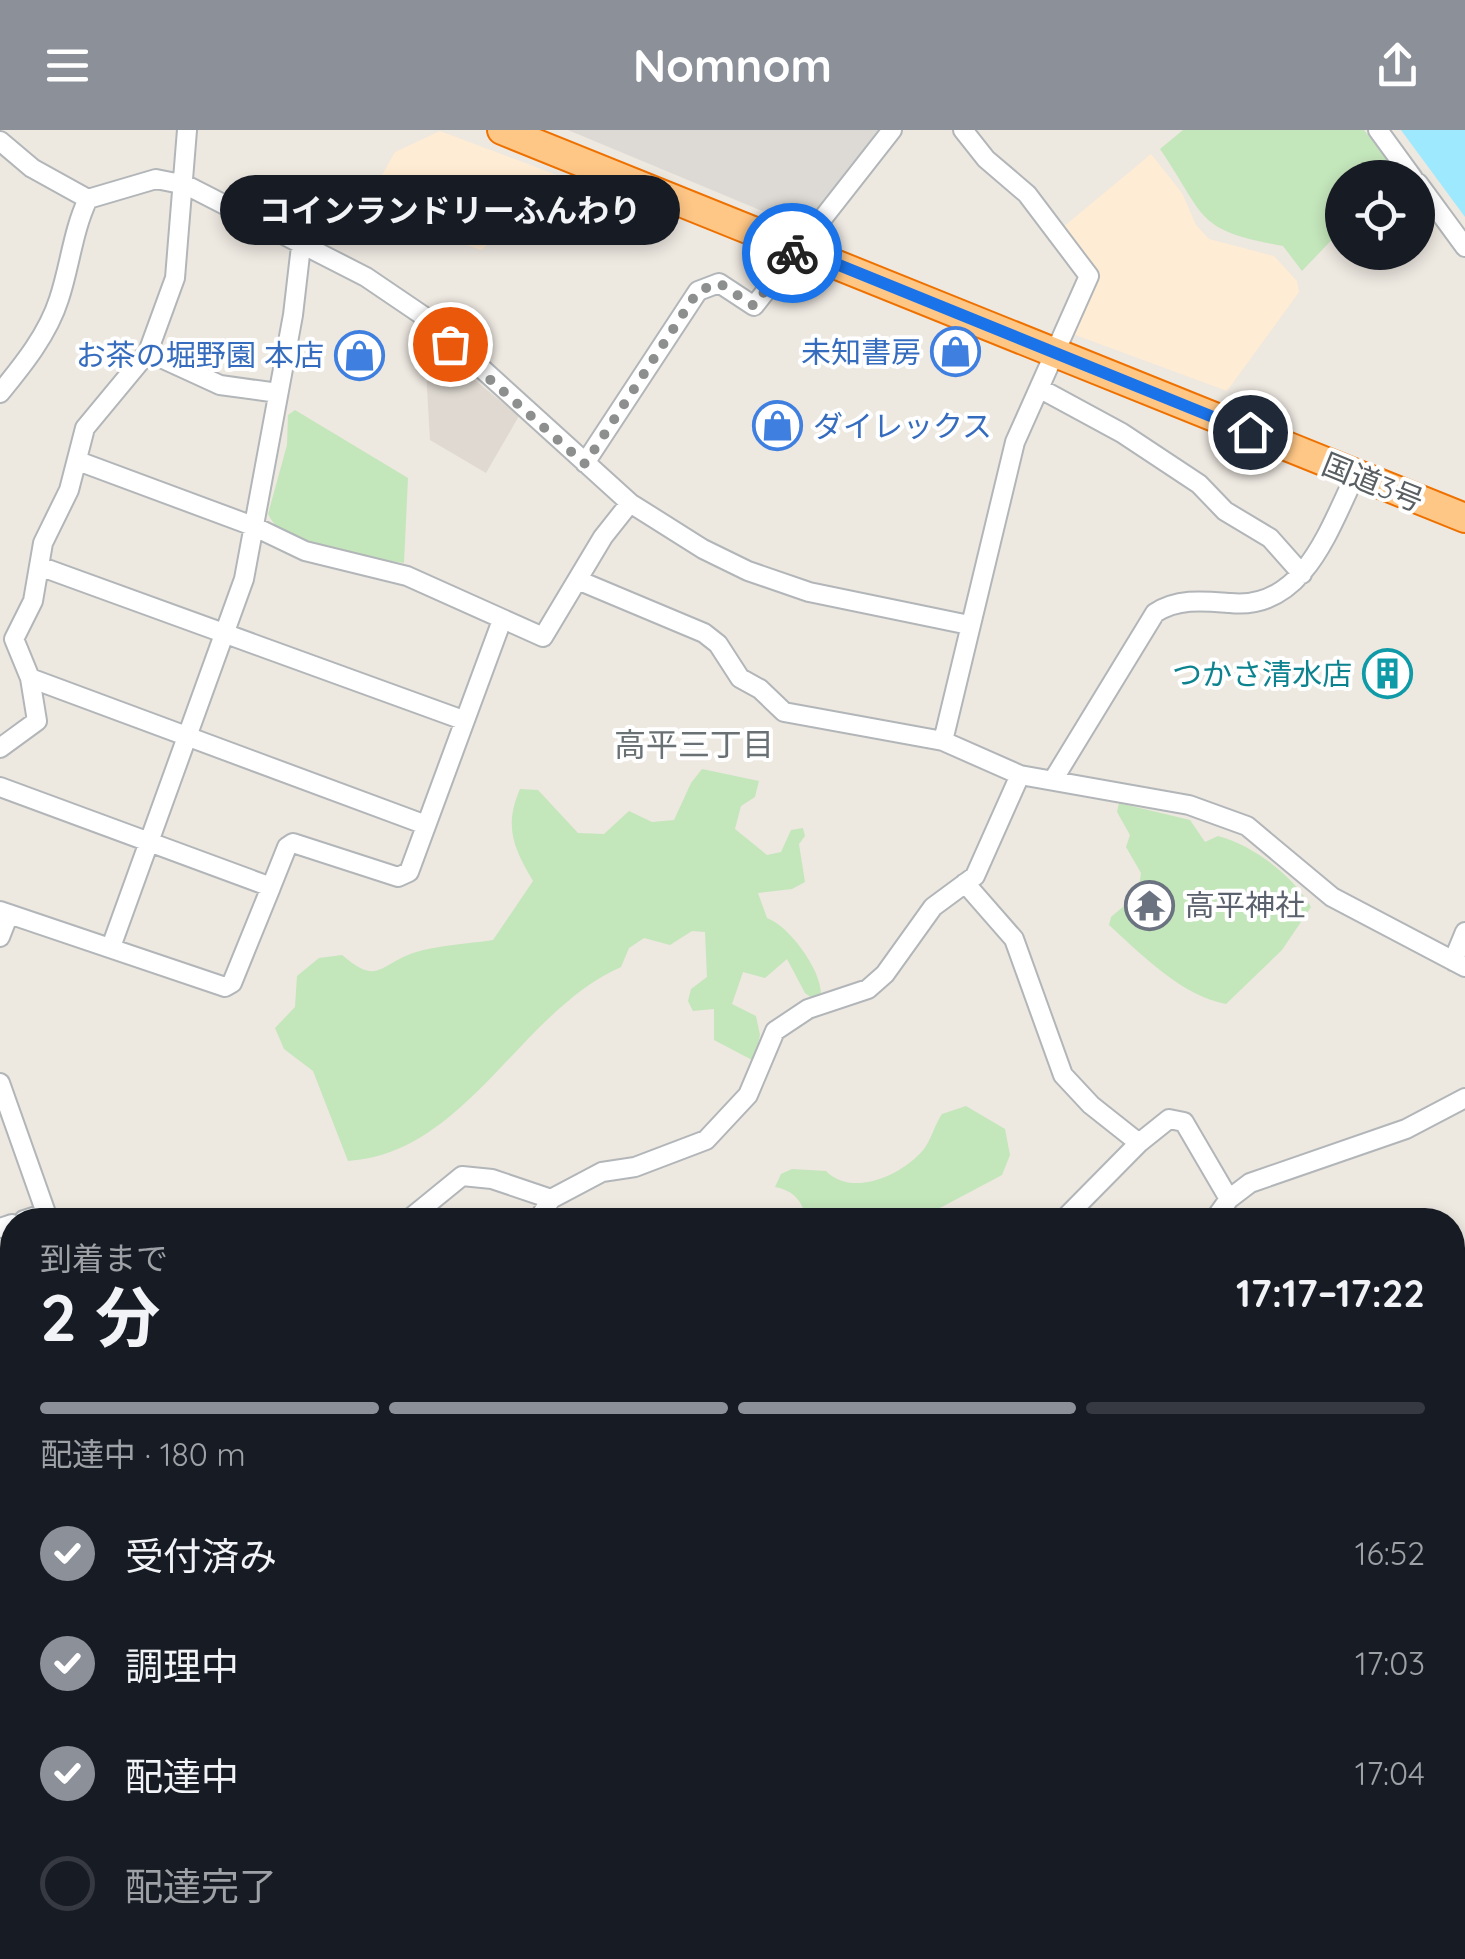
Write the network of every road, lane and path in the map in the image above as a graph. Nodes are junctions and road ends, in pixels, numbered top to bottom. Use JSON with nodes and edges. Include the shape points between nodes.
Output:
{"nodes":[{"id":1,"x":187,"y":130,"type":"edge"},
{"id":2,"x":502,"y":130,"type":"edge"},
{"id":3,"x":892,"y":130,"type":"edge"},
{"id":4,"x":963,"y":130,"type":"edge"},
{"id":5,"x":1378,"y":130,"type":"edge"},
{"id":6,"x":0,"y":141,"type":"edge"},
{"id":7,"x":1400,"y":160,"type":"edge"},
{"id":8,"x":186,"y":185,"type":"junction"},
{"id":9,"x":88,"y":199,"type":"junction"},
{"id":10,"x":1435,"y":207,"type":"edge"},
{"id":11,"x":301,"y":246,"type":"junction"},
{"id":12,"x":1465,"y":247,"type":"edge"},
{"id":13,"x":797,"y":248,"type":"junction"},
{"id":14,"x":148,"y":352,"type":"junction"},
{"id":15,"x":1054,"y":352,"type":"junction"},
{"id":16,"x":1039,"y":388,"type":"junction"},
{"id":17,"x":0,"y":393,"type":"edge"},
{"id":18,"x":278,"y":393,"type":"junction"},
{"id":19,"x":78,"y":461,"type":"junction"},
{"id":20,"x":585,"y":464,"type":"junction"},
{"id":21,"x":1356,"y":476,"type":"junction"},
{"id":22,"x":630,"y":502,"type":"junction"},
{"id":23,"x":1465,"y":518,"type":"edge"},
{"id":24,"x":253,"y":526,"type":"junction"},
{"id":25,"x":39,"y":566,"type":"junction"},
{"id":26,"x":1302,"y":574,"type":"junction"},
{"id":27,"x":580,"y":580,"type":"junction"},
{"id":28,"x":502,"y":620,"type":"junction"},
{"id":29,"x":969,"y":625,"type":"junction"},
{"id":30,"x":225,"y":634,"type":"junction"},
{"id":31,"x":30,"y":678,"type":"junction"},
{"id":32,"x":462,"y":720,"type":"junction"},
{"id":33,"x":188,"y":736,"type":"junction"},
{"id":34,"x":944,"y":741,"type":"junction"},
{"id":35,"x":0,"y":748,"type":"edge"},
{"id":36,"x":1020,"y":776,"type":"junction"},
{"id":37,"x":1052,"y":780,"type":"junction"},
{"id":38,"x":0,"y":786,"type":"edge"},
{"id":39,"x":426,"y":825,"type":"junction"},
{"id":40,"x":149,"y":842,"type":"junction"},
{"id":41,"x":965,"y":883,"type":"junction"},
{"id":42,"x":271,"y":887,"type":"junction"},
{"id":43,"x":4,"y":912,"type":"edge"},
{"id":44,"x":1465,"y":932,"type":"edge"},
{"id":45,"x":0,"y":938,"type":"edge"},
{"id":46,"x":111,"y":948,"type":"junction"},
{"id":47,"x":1459,"y":964,"type":"edge"},
{"id":48,"x":0,"y":1083,"type":"edge"},
{"id":49,"x":1465,"y":1098,"type":"edge"},
{"id":50,"x":1138,"y":1144,"type":"junction"},
{"id":51,"x":1229,"y":1199,"type":"junction"},
{"id":52,"x":550,"y":1200,"type":"junction"},
{"id":53,"x":44,"y":1208,"type":"edge"},
{"id":54,"x":423,"y":1208,"type":"edge"},
{"id":55,"x":545,"y":1208,"type":"edge"},
{"id":56,"x":1075,"y":1208,"type":"edge"},
{"id":57,"x":1223,"y":1208,"type":"edge"}],
"edges":[{"from":1,"to":8,"type":"street"},
{"from":2,"to":13,"type":"highway","name":"国道3号"},
{"from":3,"to":13,"type":"street"},
{"from":4,"to":15,"type":"street","via":[[1027,194],[1089,276]]},
{"from":5,"to":7,"type":"street"},
{"from":6,"to":9,"type":"street"},
{"from":8,"to":9,"type":"street","via":[[156,179]]},
{"from":8,"to":11,"type":"street"},
{"from":8,"to":14,"type":"street","via":[[176,278]]},
{"from":9,"to":17,"type":"street","via":[[58,302]]},
{"from":10,"to":12,"type":"street"},
{"from":11,"to":18,"type":"street"},
{"from":11,"to":20,"type":"street","via":[[366,277],[425,317]]},
{"from":13,"to":15,"type":"highway","name":"国道3号"},
{"from":13,"to":20,"type":"street","via":[[754,306],[719,283],[698,291]]},
{"from":14,"to":18,"type":"street","via":[[220,385]]},
{"from":14,"to":19,"type":"street","via":[[97,409]]},
{"from":15,"to":16,"type":"street"},
{"from":15,"to":21,"type":"highway","name":"国道3号"},
{"from":16,"to":26,"type":"street","via":[[1199,484],[1225,511],[1270,538]]},
{"from":16,"to":29,"type":"street","via":[[1014,442]]},
{"from":18,"to":24,"type":"street"},
{"from":19,"to":24,"type":"street"},
{"from":19,"to":25,"type":"street"},
{"from":20,"to":22,"type":"street"},
{"from":21,"to":23,"type":"highway","name":"国道3号"},
{"from":21,"to":26,"type":"street"},
{"from":22,"to":27,"type":"street"},
{"from":22,"to":29,"type":"street","via":[[678,536],[748,571],[809,592]]},
{"from":24,"to":28,"type":"street","via":[[305,551],[406,576]]},
{"from":24,"to":30,"type":"street"},
{"from":25,"to":30,"type":"street"},
{"from":25,"to":31,"type":"street","via":[[33,600],[14,640]]},
{"from":26,"to":37,"type":"street","via":[[1257,604],[1196,600],[1156,613]]},
{"from":27,"to":28,"type":"street","via":[[543,638]]},
{"from":27,"to":34,"type":"street","via":[[704,633],[740,678],[784,712]]},
{"from":28,"to":32,"type":"street"},
{"from":29,"to":34,"type":"street"},
{"from":30,"to":32,"type":"street"},
{"from":30,"to":33,"type":"street"},
{"from":31,"to":33,"type":"street"},
{"from":31,"to":35,"type":"street","via":[[38,722]]},
{"from":32,"to":39,"type":"street"},
{"from":33,"to":39,"type":"street"},
{"from":33,"to":40,"type":"street"},
{"from":34,"to":36,"type":"street"},
{"from":36,"to":37,"type":"street"},
{"from":36,"to":41,"type":"street","via":[[984,864]]},
{"from":37,"to":47,"type":"street","via":[[1189,806],[1247,826],[1332,897]]},
{"from":38,"to":40,"type":"street"},
{"from":39,"to":42,"type":"street","via":[[409,872],[398,877],[294,843]]},
{"from":40,"to":42,"type":"street"},
{"from":40,"to":46,"type":"street"},
{"from":41,"to":50,"type":"street","via":[[1019,949],[1063,1075]]},
{"from":41,"to":52,"type":"street","via":[[926,914],[868,989],[808,1009],[775,1031],[748,1095],[706,1140],[602,1172]]},
{"from":42,"to":46,"type":"street","via":[[226,987]]},
{"from":43,"to":45,"type":"street"},
{"from":43,"to":46,"type":"street"},
{"from":44,"to":47,"type":"street"},
{"from":48,"to":53,"type":"street"},
{"from":49,"to":51,"type":"street","via":[[1406,1129],[1250,1183]]},
{"from":50,"to":51,"type":"street","via":[[1177,1118]]},
{"from":50,"to":56,"type":"street"},
{"from":51,"to":57,"type":"street"},
{"from":52,"to":54,"type":"street","via":[[475,1175],[462,1176]]},
{"from":52,"to":55,"type":"street"}]}
